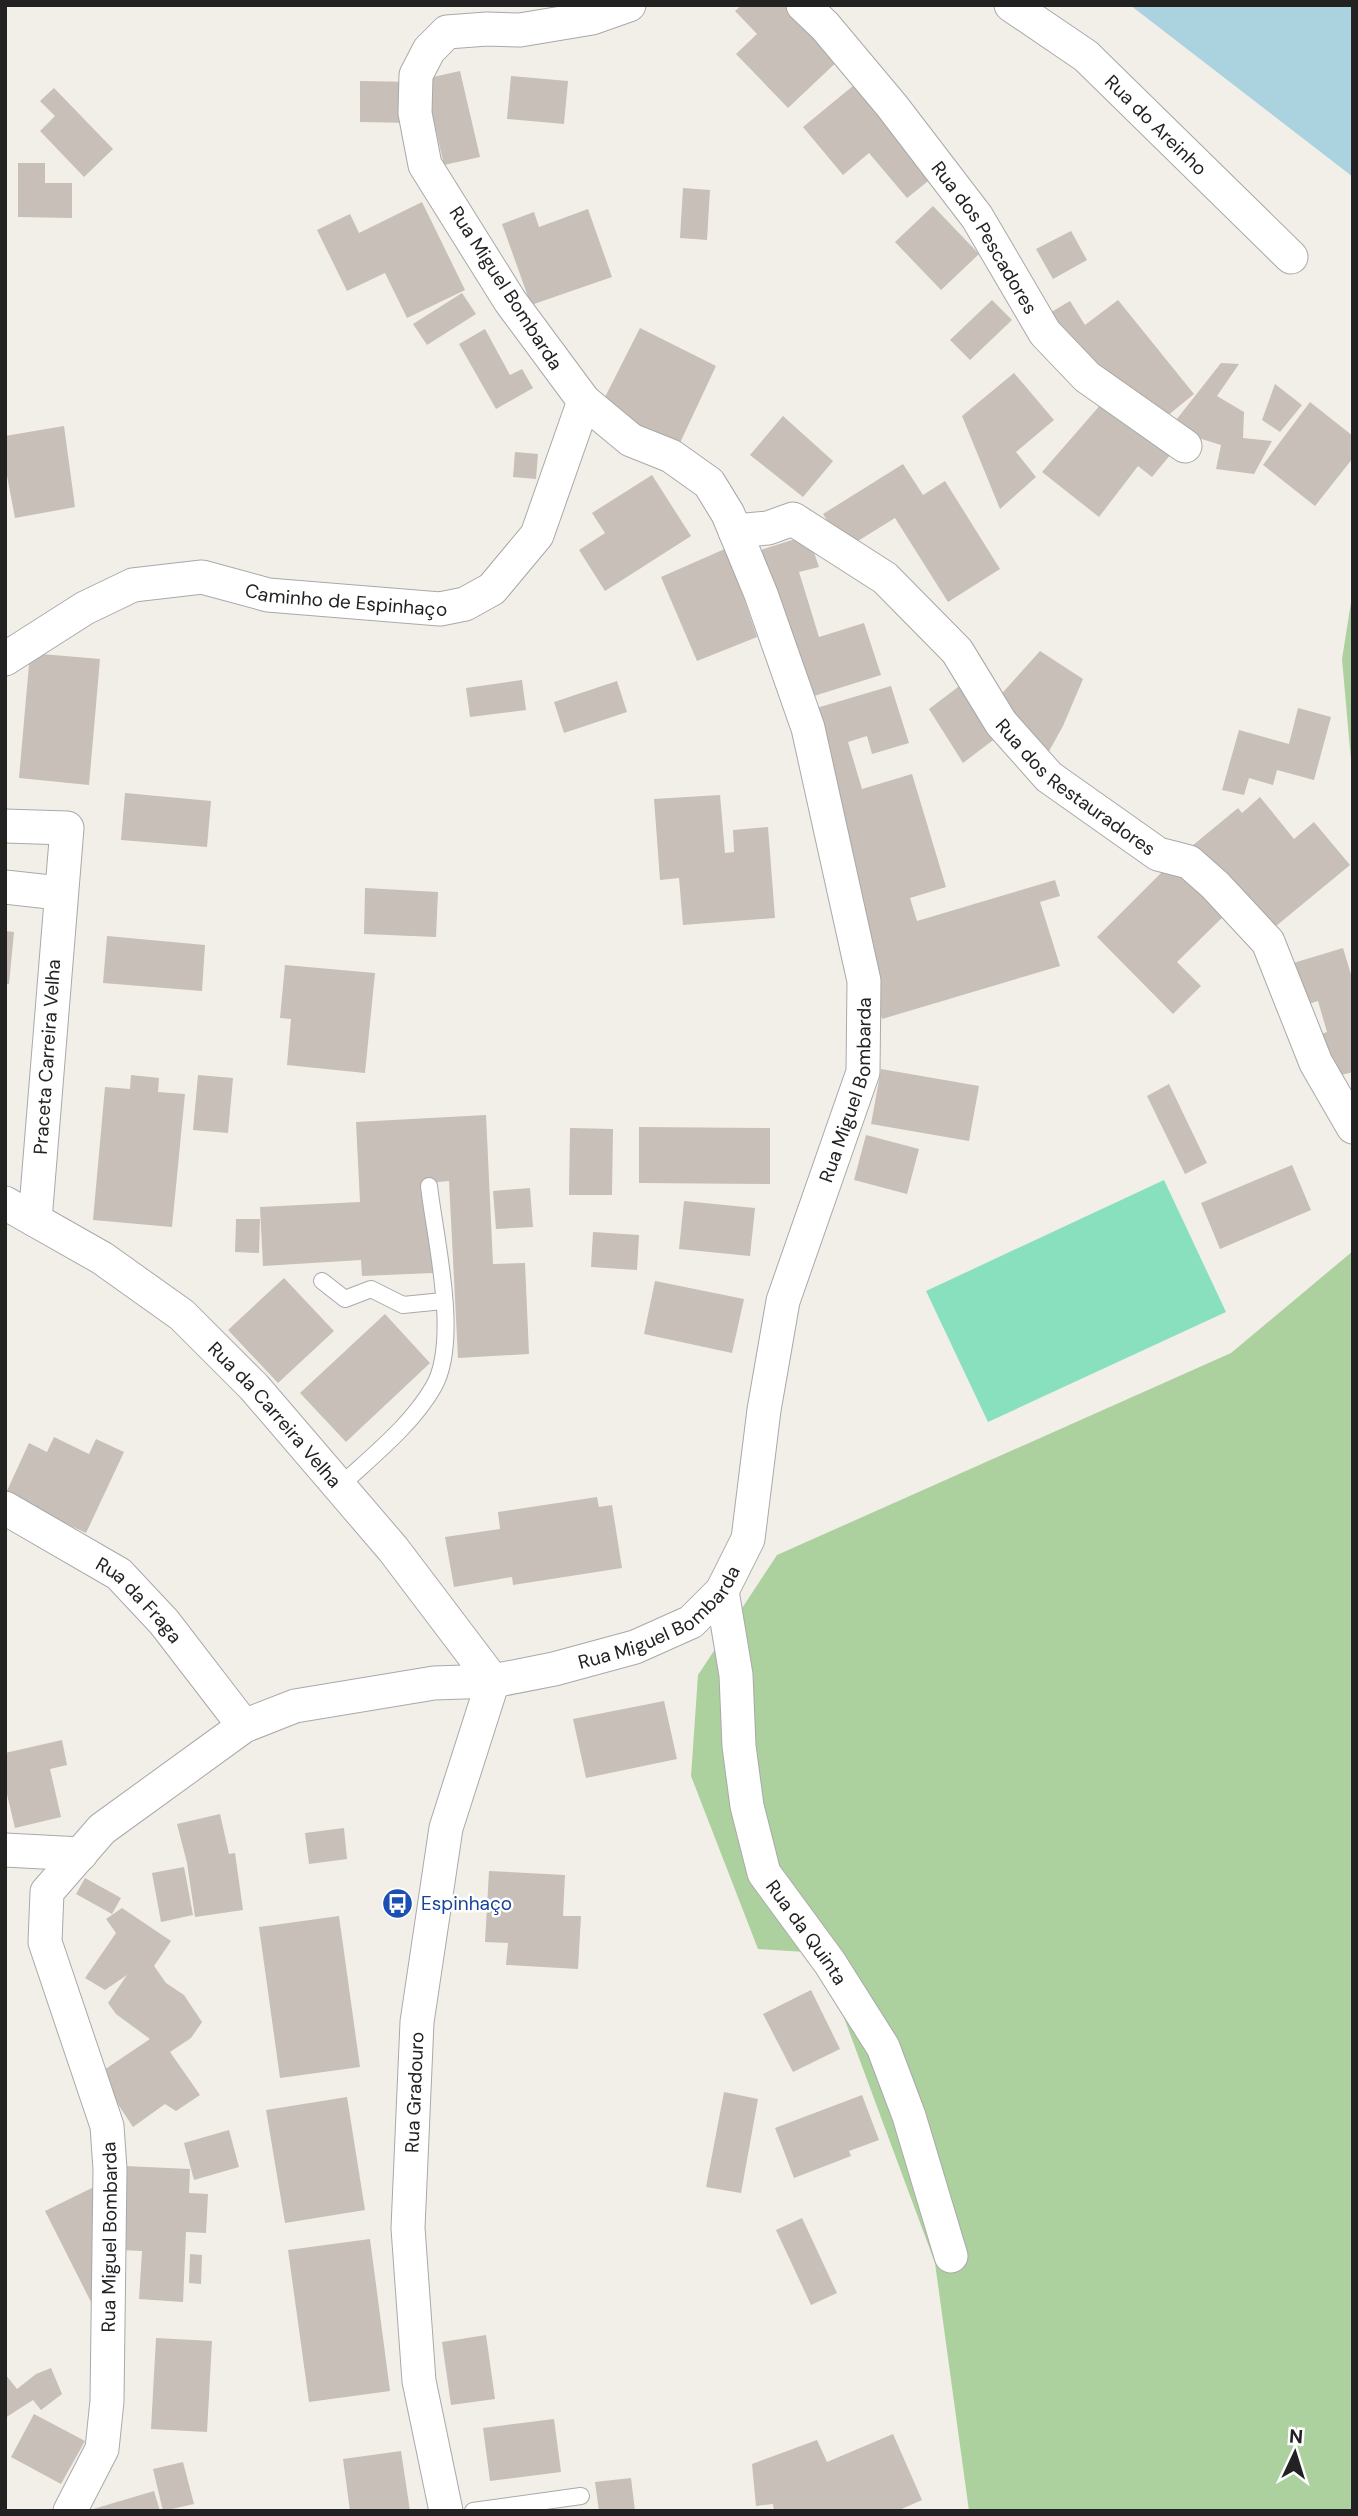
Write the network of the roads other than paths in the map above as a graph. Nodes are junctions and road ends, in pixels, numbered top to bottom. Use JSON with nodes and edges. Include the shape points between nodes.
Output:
{"nodes":[{"id":1,"x":629,"y":5,"type":"edge"},
{"id":2,"x":803,"y":5,"type":"edge"},
{"id":3,"x":1011,"y":5,"type":"edge"},
{"id":4,"x":1291,"y":257,"type":"dead end"},
{"id":5,"x":584,"y":401,"type":"junction"},
{"id":6,"x":1185,"y":446,"type":"dead end"},
{"id":7,"x":735,"y":531,"type":"junction"},
{"id":8,"x":5,"y":659,"type":"edge"},
{"id":9,"x":5,"y":826,"type":"edge"},
{"id":10,"x":5,"y":887,"type":"edge"},
{"id":11,"x":60,"y":893,"type":"junction"},
{"id":12,"x":1353,"y":1127,"type":"edge"},
{"id":13,"x":429,"y":1186,"type":"dead end"},
{"id":14,"x":5,"y":1203,"type":"edge"},
{"id":15,"x":34,"y":1220,"type":"junction"},
{"id":16,"x":322,"y":1281,"type":"dead end"},
{"id":17,"x":443,"y":1301,"type":"junction"},
{"id":18,"x":339,"y":1487,"type":"junction"},
{"id":19,"x":5,"y":1508,"type":"edge"},
{"id":20,"x":722,"y":1591,"type":"junction"},
{"id":21,"x":493,"y":1681,"type":"junction"},
{"id":22,"x":244,"y":1726,"type":"junction"},
{"id":23,"x":5,"y":1850,"type":"edge"},
{"id":24,"x":81,"y":1854,"type":"junction"},
{"id":25,"x":951,"y":2256,"type":"dead end"},
{"id":26,"x":581,"y":2496,"type":"dead end"},
{"id":27,"x":70,"y":2511,"type":"edge"},
{"id":28,"x":446,"y":2511,"type":"edge"},
{"id":29,"x":473,"y":2511,"type":"edge"}],
"edges":[{"from":1,"to":5,"type":"street","name":"Rua Miguel Bombarda","via":[[592,18],[520,30],[447,32],[429,50],[416,75],[415,113],[425,165],[510,301]]},
{"from":2,"to":6,"type":"street","name":"Rua dos Pescadores","via":[[892,106],[976,217],[1045,333],[1087,377]]},
{"from":3,"to":4,"type":"street","name":"Rua do Areinho","via":[[1086,57]]},
{"from":5,"to":7,"type":"street","name":"Rua Miguel Bombarda","via":[[631,439],[671,456],[709,483]]},
{"from":5,"to":8,"type":"street","name":"Caminho de Espinhaço","via":[[537,535],[492,589],[465,604],[440,609],[268,595],[202,577],[133,584],[85,608]]},
{"from":7,"to":12,"type":"street","name":"Rua dos Restauradores","via":[[768,528],[793,519],[885,578],[957,651],[1001,723],[1049,777],[1158,854],[1189,862],[1215,885],[1268,942],[1316,1063]]},
{"from":7,"to":20,"type":"street","name":"Rua Miguel Bombarda","via":[[808,728],[864,981],[865,1032],[863,1072],[783,1301],[748,1539]]},
{"from":9,"to":11,"type":"street","name":"Praceta Carreira Velha","via":[[66,828]]},
{"from":10,"to":11,"type":"street"},
{"from":11,"to":15,"type":"street","name":"Praceta Carreira Velha"},
{"from":13,"to":17,"type":"lane"},
{"from":14,"to":15,"type":"street","name":"Rua da Carreira Velha"},
{"from":15,"to":18,"type":"street","name":"Rua da Carreira Velha","via":[[102,1258],[181,1315],[254,1387]]},
{"from":16,"to":17,"type":"lane","via":[[345,1299],[371,1289],[403,1305]]},
{"from":17,"to":18,"type":"lane","via":[[447,1335],[444,1363],[434,1386],[389,1440]]},
{"from":18,"to":21,"type":"street","name":"Rua da Carreira Velha","via":[[393,1549]]},
{"from":19,"to":22,"type":"street","name":"Rua da Fraga","via":[[119,1574],[164,1622]]},
{"from":20,"to":21,"type":"street","name":"Rua Miguel Bombarda","via":[[691,1622],[635,1647],[554,1670]]},
{"from":20,"to":25,"type":"street","name":"Rua da Quinta","via":[[733,1653],[747,1806],[764,1873],[830,1962],[883,2047]]},
{"from":21,"to":22,"type":"street","name":"Rua Miguel Bombarda","via":[[434,1683],[295,1706]]},
{"from":21,"to":28,"type":"street","name":"Rua Gradouro","via":[[446,1828],[417,2022],[408,2228],[419,2381]]},
{"from":22,"to":24,"type":"street","name":"Rua Miguel Bombarda","via":[[102,1829]]},
{"from":23,"to":24,"type":"street"},
{"from":24,"to":27,"type":"street","name":"Rua Miguel Bombarda","via":[[47,1892],[45,1942],[107,2126],[107,2401],[102,2449]]},
{"from":26,"to":29,"type":"lane"}]}
